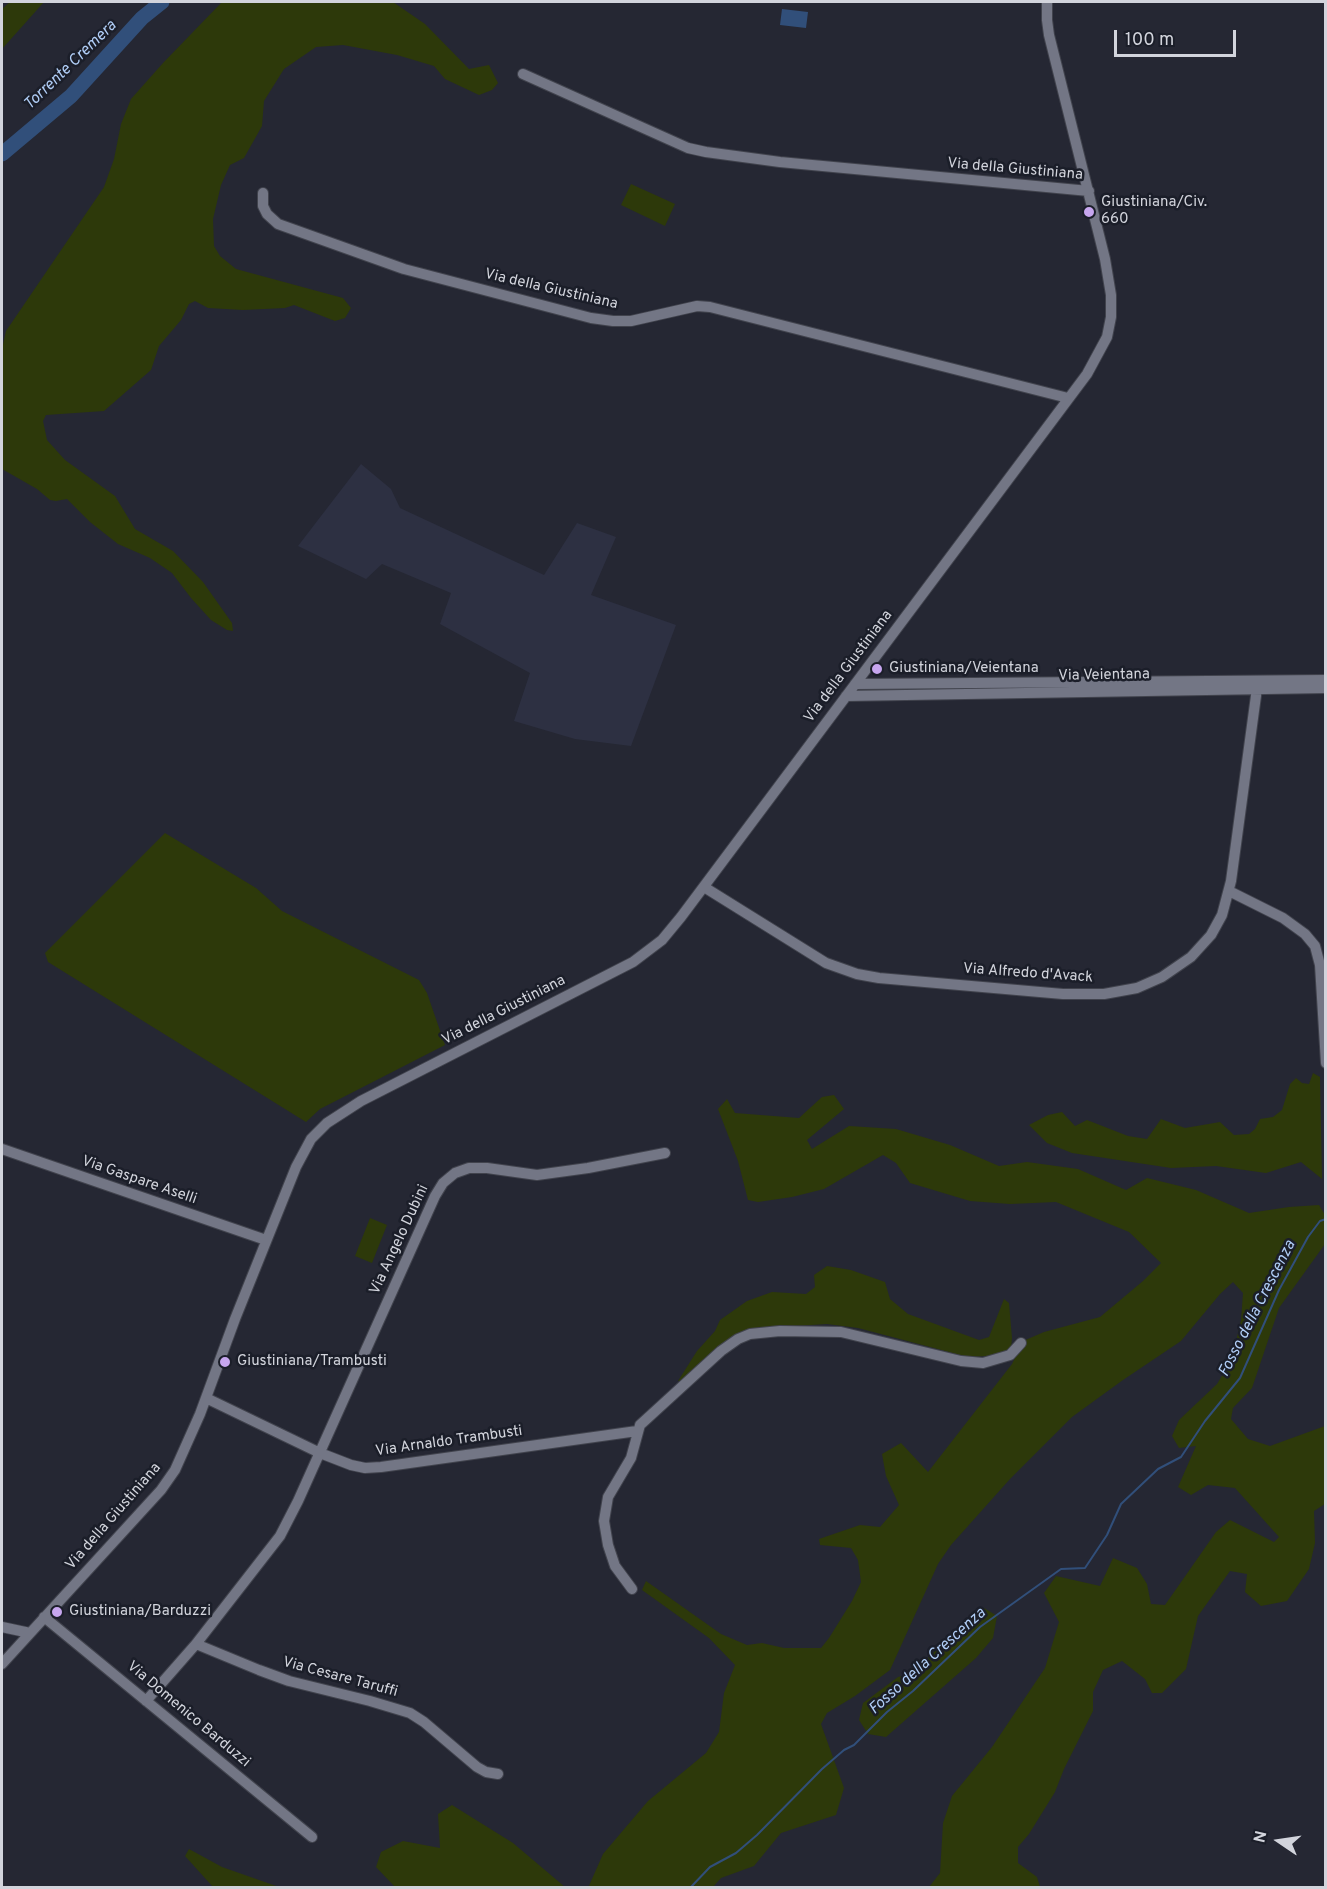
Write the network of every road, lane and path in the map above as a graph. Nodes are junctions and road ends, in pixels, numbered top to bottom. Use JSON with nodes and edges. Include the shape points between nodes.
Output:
{"nodes":[{"id":1,"x":1047,"y":2,"type":"edge"},
{"id":2,"x":523,"y":74,"type":"dead end"},
{"id":3,"x":1089,"y":191,"type":"junction"},
{"id":4,"x":263,"y":193,"type":"dead end"},
{"id":5,"x":1068,"y":398,"type":"junction"},
{"id":6,"x":1326,"y":680,"type":"edge"},
{"id":7,"x":855,"y":684,"type":"junction"},
{"id":8,"x":1258,"y":685,"type":"junction"},
{"id":9,"x":1326,"y":688,"type":"edge"},
{"id":10,"x":846,"y":696,"type":"junction"},
{"id":11,"x":704,"y":887,"type":"junction"},
{"id":12,"x":1230,"y":891,"type":"junction"},
{"id":13,"x":1326,"y":1063,"type":"edge"},
{"id":14,"x":2,"y":1149,"type":"edge"},
{"id":15,"x":665,"y":1153,"type":"dead end"},
{"id":16,"x":266,"y":1239,"type":"junction"},
{"id":17,"x":1021,"y":1343,"type":"dead end"},
{"id":18,"x":206,"y":1398,"type":"junction"},
{"id":19,"x":637,"y":1431,"type":"junction"},
{"id":20,"x":320,"y":1452,"type":"junction"},
{"id":21,"x":632,"y":1589,"type":"dead end"},
{"id":22,"x":45,"y":1617,"type":"junction"},
{"id":23,"x":2,"y":1627,"type":"edge"},
{"id":24,"x":30,"y":1633,"type":"junction"},
{"id":25,"x":196,"y":1644,"type":"junction"},
{"id":26,"x":2,"y":1664,"type":"edge"},
{"id":27,"x":146,"y":1701,"type":"junction"},
{"id":28,"x":498,"y":1773,"type":"dead end"},
{"id":29,"x":312,"y":1837,"type":"dead end"}],
"edges":[{"from":1,"to":3,"type":"street","name":"Via della Giustiniana","via":[[1049,35]]},
{"from":2,"to":3,"type":"street","name":"Via della Giustiniana","via":[[688,148],[706,152]]},
{"from":3,"to":5,"type":"street","name":"Via della Giustiniana","via":[[1105,259],[1111,317],[1101,350]]},
{"from":4,"to":5,"type":"street","name":"Via della Giustiniana","via":[[263,206],[278,225],[404,269],[581,315],[632,321],[697,306],[710,307]]},
{"from":5,"to":7,"type":"street","name":"Via della Giustiniana"},
{"from":6,"to":8,"type":"street","name":"Via Veientana"},
{"from":7,"to":8,"type":"street","name":"Via Veientana"},
{"from":7,"to":10,"type":"street","name":"Via della Giustiniana"},
{"from":8,"to":9,"type":"street","name":"Via Veientana"},
{"from":8,"to":10,"type":"street","name":"Via Veientana"},
{"from":8,"to":12,"type":"street","name":"Via Alfredo d'Avack"},
{"from":10,"to":11,"type":"street","name":"Via della Giustiniana"},
{"from":11,"to":12,"type":"street","name":"Via Alfredo d'Avack","via":[[848,972],[879,978],[1077,994],[1127,990],[1178,967],[1210,935]]},
{"from":11,"to":16,"type":"street","name":"Via della Giustiniana","via":[[668,933],[641,957],[362,1101],[327,1123],[303,1153]]},
{"from":12,"to":13,"type":"street","via":[[1283,918],[1315,946],[1320,965]]},
{"from":14,"to":16,"type":"street","name":"Via Gaspare Aselli"},
{"from":15,"to":20,"type":"street","name":"Via Angelo Dubini","via":[[537,1175],[476,1167],[448,1178],[435,1196]]},
{"from":16,"to":18,"type":"street","name":"Via della Giustiniana"},
{"from":17,"to":19,"type":"street","via":[[1010,1355],[997,1360],[970,1362],[841,1332],[750,1334],[721,1351]]},
{"from":18,"to":20,"type":"street","name":"Via Arnaldo Trambusti"},
{"from":18,"to":22,"type":"street","name":"Via della Giustiniana","via":[[169,1479]]},
{"from":19,"to":20,"type":"street","name":"Via Arnaldo Trambusti","via":[[381,1467],[359,1467]]},
{"from":19,"to":21,"type":"street","via":[[631,1458],[611,1490],[604,1513],[611,1556]]},
{"from":20,"to":25,"type":"street","name":"Via Angelo Dubini","via":[[275,1545]]},
{"from":22,"to":24,"type":"street","name":"Via della Giustiniana"},
{"from":22,"to":27,"type":"street","name":"Via Domenico Barduzzi"},
{"from":23,"to":24,"type":"street"},
{"from":24,"to":26,"type":"street","name":"Via della Giustiniana"},
{"from":25,"to":27,"type":"street","name":"Via Angelo Dubini"},
{"from":25,"to":28,"type":"street","name":"Via Cesare Taruffi","via":[[269,1674],[410,1713],[477,1767]]},
{"from":27,"to":29,"type":"street","name":"Via Domenico Barduzzi"}]}
